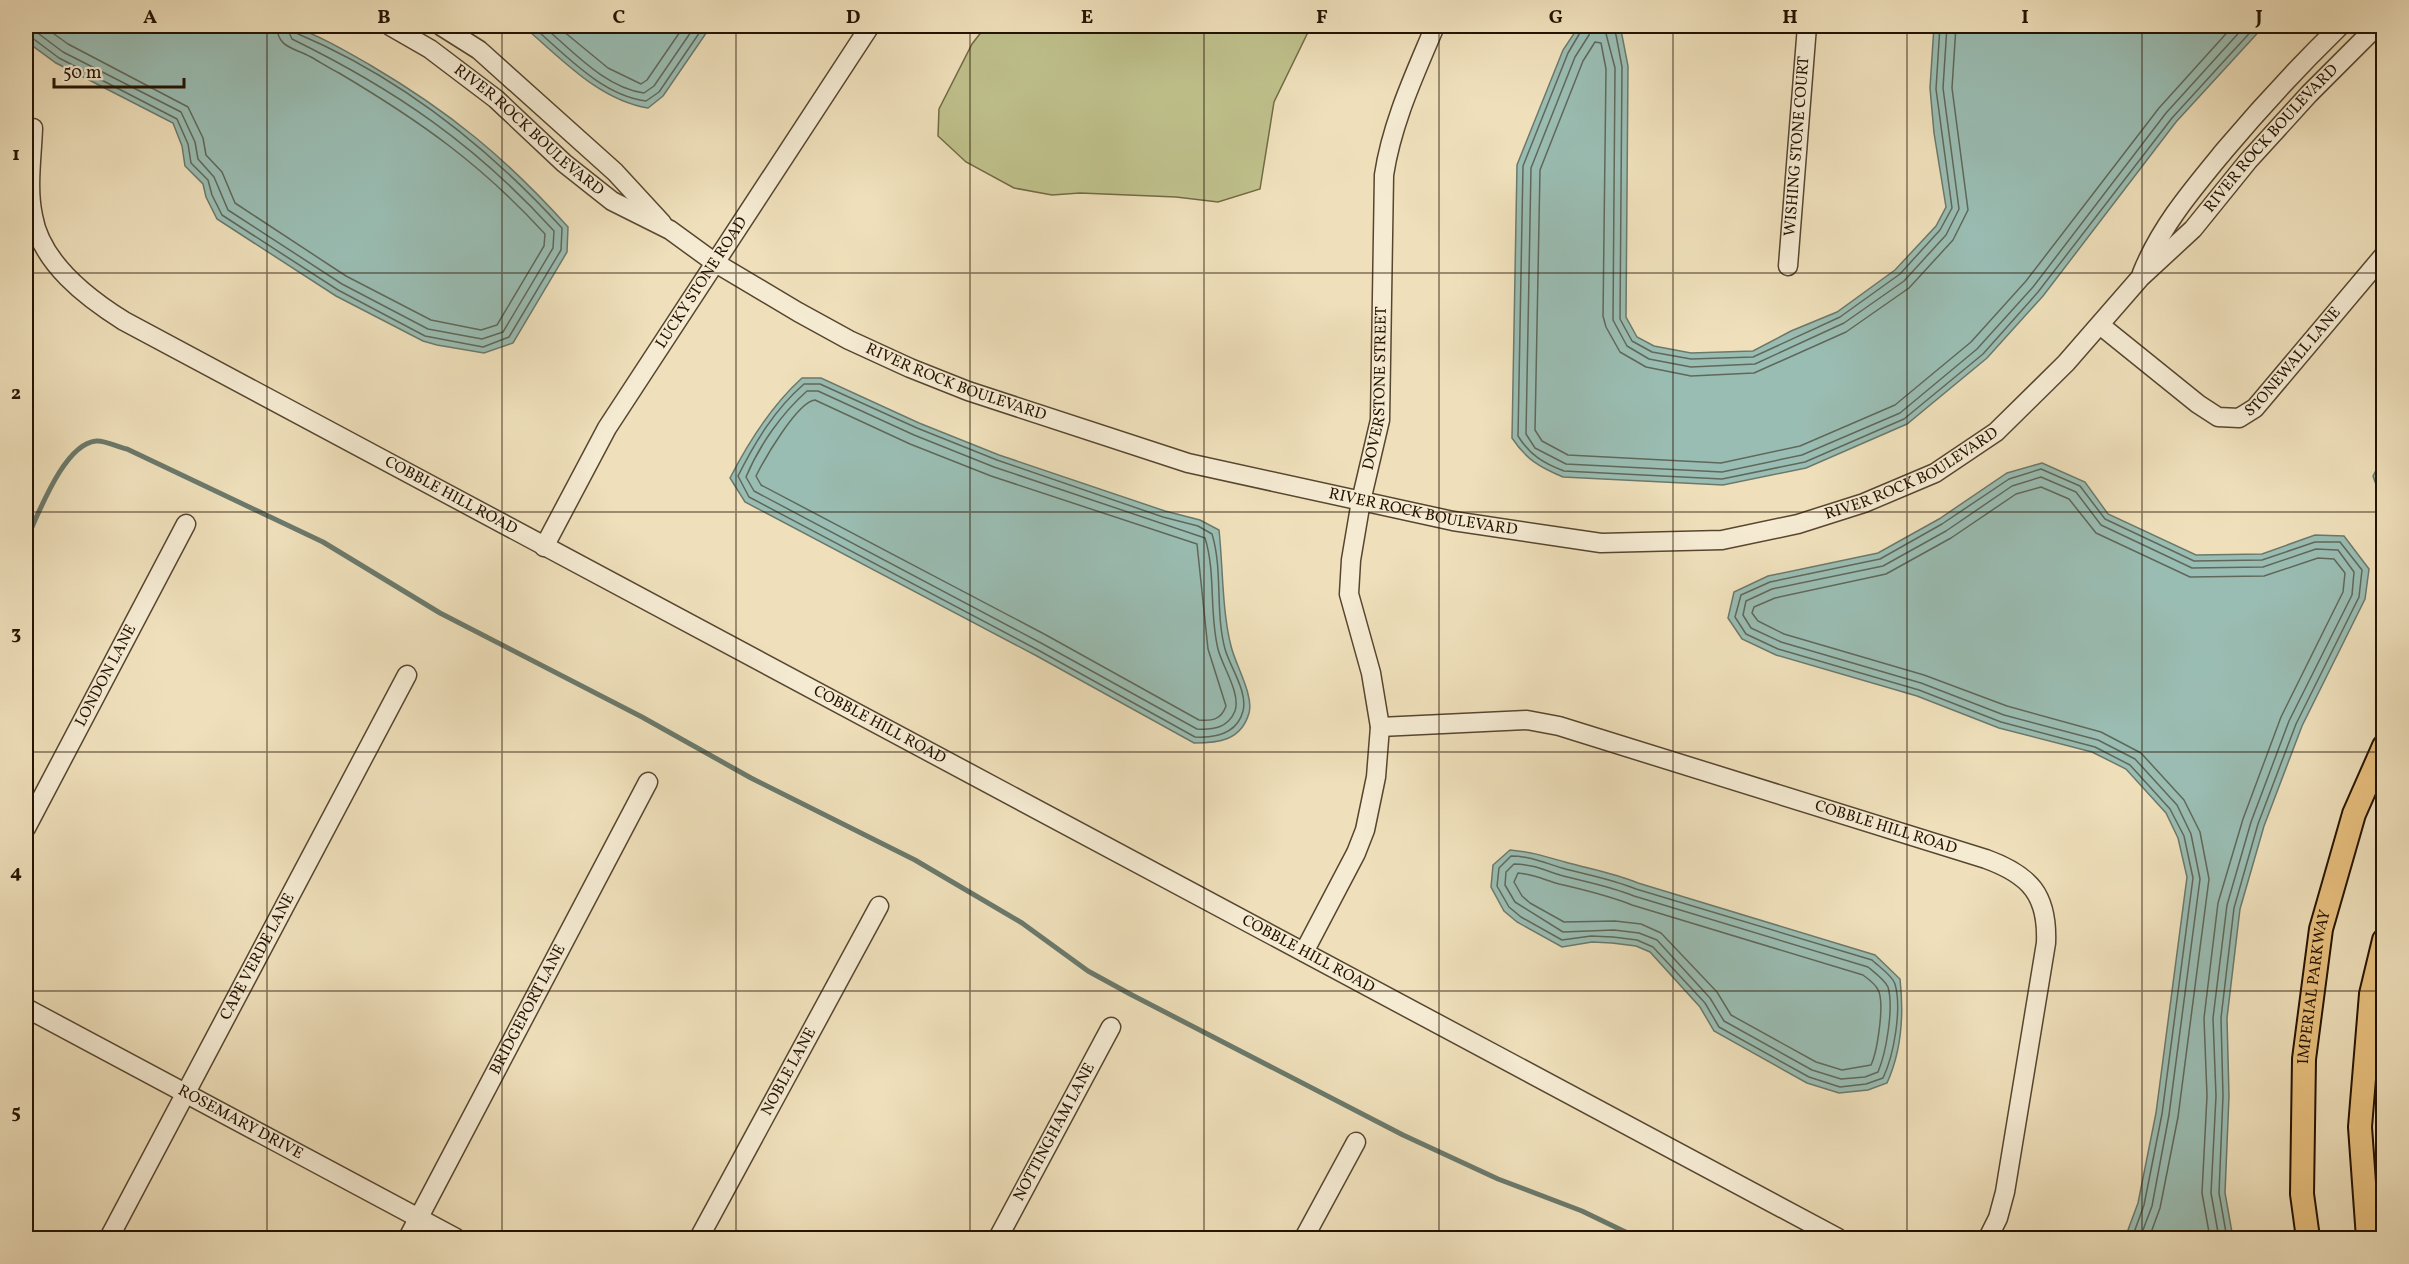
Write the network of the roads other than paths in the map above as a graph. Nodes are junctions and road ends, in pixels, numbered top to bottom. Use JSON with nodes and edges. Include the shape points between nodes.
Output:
{"nodes":[{"id":1,"x":390,"y":26,"type":"edge"},
{"id":2,"x":441,"y":26,"type":"edge"},
{"id":3,"x":870,"y":26,"type":"edge"},
{"id":4,"x":1435,"y":26,"type":"edge"},
{"id":5,"x":1807,"y":26,"type":"edge"},
{"id":6,"x":2340,"y":26,"type":"edge"},
{"id":7,"x":2377,"y":26,"type":"edge"},
{"id":8,"x":33,"y":128,"type":"dead end"},
{"id":9,"x":670,"y":230,"type":"junction"},
{"id":10,"x":2384,"y":255,"type":"edge"},
{"id":11,"x":714,"y":262,"type":"junction"},
{"id":12,"x":1788,"y":267,"type":"dead end"},
{"id":13,"x":2140,"y":278,"type":"junction"},
{"id":14,"x":2100,"y":325,"type":"junction"},
{"id":15,"x":1361,"y":501,"type":"junction"},
{"id":16,"x":186,"y":524,"type":"dead end"},
{"id":17,"x":544,"y":547,"type":"junction"},
{"id":18,"x":407,"y":675,"type":"dead end"},
{"id":19,"x":1380,"y":727,"type":"junction"},
{"id":20,"x":2384,"y":746,"type":"edge"},
{"id":21,"x":648,"y":782,"type":"dead end"},
{"id":22,"x":26,"y":828,"type":"edge"},
{"id":23,"x":879,"y":906,"type":"dead end"},
{"id":24,"x":2384,"y":940,"type":"edge"},
{"id":25,"x":1304,"y":952,"type":"junction"},
{"id":26,"x":26,"y":1008,"type":"edge"},
{"id":27,"x":1111,"y":1027,"type":"dead end"},
{"id":28,"x":186,"y":1093,"type":"junction"},
{"id":29,"x":1356,"y":1142,"type":"dead end"},
{"id":30,"x":418,"y":1218,"type":"junction"},
{"id":31,"x":109,"y":1239,"type":"edge"},
{"id":32,"x":408,"y":1239,"type":"edge"},
{"id":33,"x":456,"y":1239,"type":"edge"},
{"id":34,"x":699,"y":1239,"type":"edge"},
{"id":35,"x":998,"y":1239,"type":"edge"},
{"id":36,"x":1304,"y":1239,"type":"edge"},
{"id":37,"x":1838,"y":1239,"type":"edge"},
{"id":38,"x":1988,"y":1239,"type":"edge"},
{"id":39,"x":2308,"y":1239,"type":"edge"},
{"id":40,"x":2368,"y":1239,"type":"edge"}],
"edges":[{"from":1,"to":9,"type":"street","name":"RIVER ROCK BOULEVARD","via":[[430,49],[496,99],[564,163],[612,201]]},
{"from":2,"to":9,"type":"street","name":"RIVER ROCK BOULEVARD","via":[[478,50],[615,172]]},
{"from":3,"to":11,"type":"street","name":"LUCKY STONE ROAD"},
{"from":4,"to":15,"type":"street","name":"DOVERSTONE STREET","via":[[1402,105],[1384,175],[1380,420]]},
{"from":5,"to":12,"type":"street","name":"WISHING STONE COURT"},
{"from":6,"to":13,"type":"street","name":"RIVER ROCK BOULEVARD","via":[[2268,98],[2188,195],[2154,242]]},
{"from":7,"to":13,"type":"street","name":"RIVER ROCK BOULEVARD","via":[[2309,94],[2193,229]]},
{"from":8,"to":17,"type":"street","name":"COBBLE HILL ROAD","via":[[33,216],[39,237],[81,291],[124,321]]},
{"from":9,"to":11,"type":"street","name":"RIVER ROCK BOULEVARD"},
{"from":10,"to":14,"type":"street","name":"STONEWALL LANE","via":[[2255,408],[2239,418],[2218,417],[2198,404]]},
{"from":11,"to":15,"type":"street","name":"RIVER ROCK BOULEVARD","via":[[849,340],[968,391],[1188,463]]},
{"from":11,"to":17,"type":"street","name":"LUCKY STONE ROAD","via":[[607,428]]},
{"from":13,"to":14,"type":"street","name":"RIVER ROCK BOULEVARD"},
{"from":14,"to":15,"type":"street","name":"RIVER ROCK BOULEVARD","via":[[1996,432],[1935,473],[1864,503],[1798,524],[1722,540],[1601,543],[1452,521]]},
{"from":15,"to":19,"type":"street","name":"DOVERSTONE STREET","via":[[1349,594],[1371,673]]},
{"from":16,"to":22,"type":"street","name":"LONDON LANE"},
{"from":17,"to":25,"type":"street","name":"COBBLE HILL ROAD"},
{"from":18,"to":28,"type":"street","name":"CAPE VERDE LANE"},
{"from":19,"to":25,"type":"street","name":"DOVERSTONE STREET","via":[[1376,777],[1365,830],[1344,880]]},
{"from":19,"to":38,"type":"street","name":"COBBLE HILL ROAD","via":[[1527,720],[1559,726],[1986,859],[2023,876],[2043,904],[2046,944],[2005,1192]]},
{"from":20,"to":39,"type":"main road","name":"IMPERIAL PARKWAY","via":[[2354,814],[2321,929],[2304,1059],[2302,1194]]},
{"from":21,"to":30,"type":"street","name":"BRIDGEPORT LANE"},
{"from":23,"to":34,"type":"street","name":"NOBLE LANE"},
{"from":24,"to":40,"type":"main road","via":[[2371,994],[2360,1127]]},
{"from":25,"to":37,"type":"street","name":"COBBLE HILL ROAD"},
{"from":26,"to":28,"type":"street","name":"ROSEMARY DRIVE"},
{"from":27,"to":35,"type":"street","name":"NOTTINGHAM LANE"},
{"from":28,"to":30,"type":"street","name":"ROSEMARY DRIVE"},
{"from":28,"to":31,"type":"street","name":"CAPE VERDE LANE"},
{"from":29,"to":36,"type":"street"},
{"from":30,"to":32,"type":"street","name":"BRIDGEPORT LANE"},
{"from":30,"to":33,"type":"street","name":"ROSEMARY DRIVE"}]}
